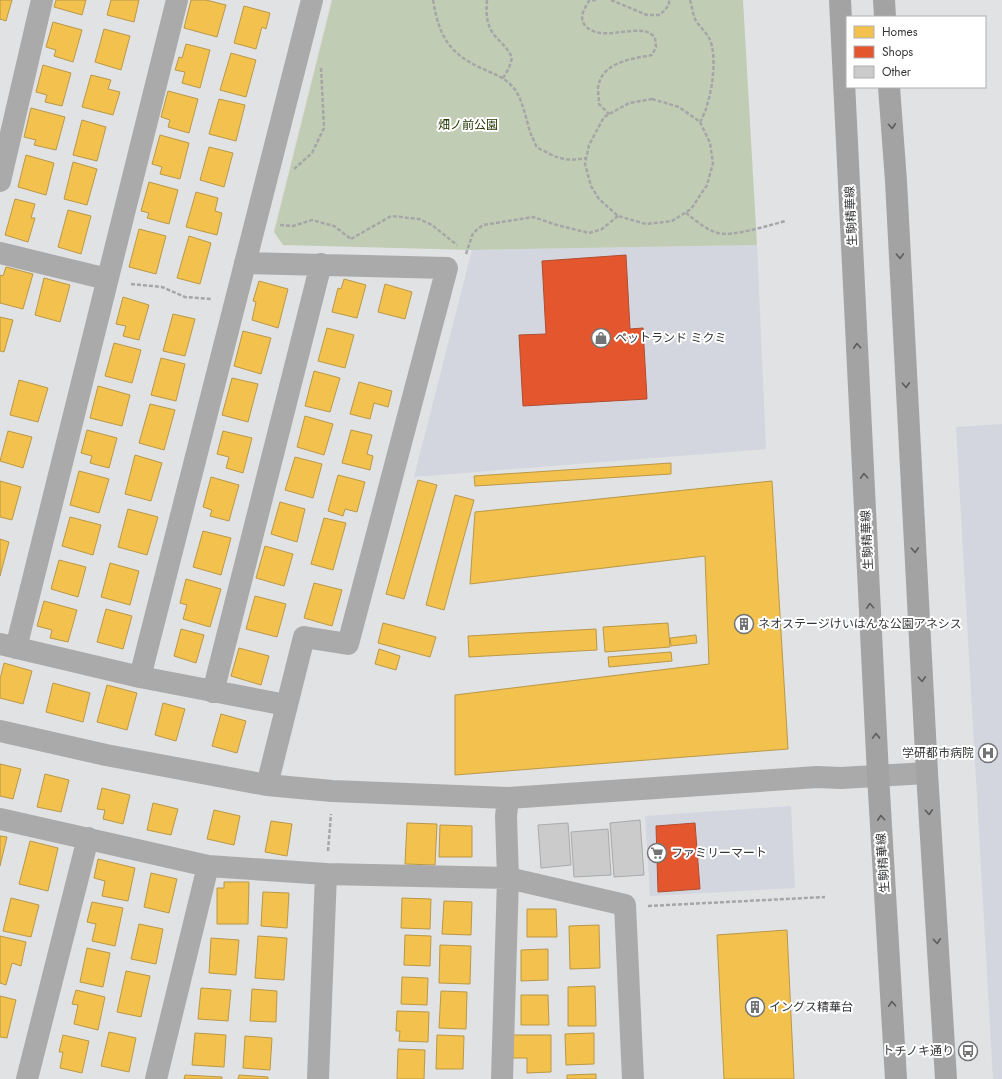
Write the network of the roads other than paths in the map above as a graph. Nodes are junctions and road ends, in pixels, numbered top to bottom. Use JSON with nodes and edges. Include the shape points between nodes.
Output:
{"nodes":[{"id":1,"x":42,"y":0,"type":"edge"},
{"id":2,"x":177,"y":0,"type":"edge"},
{"id":3,"x":312,"y":0,"type":"edge"},
{"id":4,"x":840,"y":0,"type":"edge"},
{"id":5,"x":884,"y":0,"type":"edge"},
{"id":6,"x":885,"y":16,"type":"edge"},
{"id":7,"x":889,"y":88,"type":"edge"},
{"id":8,"x":0,"y":181,"type":"edge"},
{"id":9,"x":0,"y":253,"type":"edge"},
{"id":10,"x":246,"y":263,"type":"junction"},
{"id":11,"x":321,"y":264,"type":"junction"},
{"id":12,"x":107,"y":279,"type":"junction"},
{"id":13,"x":8,"y":646,"type":"edge"},
{"id":14,"x":140,"y":677,"type":"junction"},
{"id":15,"x":213,"y":692,"type":"junction"},
{"id":16,"x":286,"y":705,"type":"junction"},
{"id":17,"x":0,"y":731,"type":"edge"},
{"id":18,"x":927,"y":773,"type":"junction"},
{"id":19,"x":878,"y":775,"type":"junction"},
{"id":20,"x":267,"y":785,"type":"junction"},
{"id":21,"x":508,"y":798,"type":"junction"},
{"id":22,"x":0,"y":819,"type":"edge"},
{"id":23,"x":88,"y":838,"type":"junction"},
{"id":24,"x":208,"y":866,"type":"junction"},
{"id":25,"x":326,"y":874,"type":"junction"},
{"id":26,"x":508,"y":878,"type":"junction"},
{"id":27,"x":27,"y":1079,"type":"edge"},
{"id":28,"x":156,"y":1079,"type":"edge"},
{"id":29,"x":318,"y":1079,"type":"edge"},
{"id":30,"x":502,"y":1079,"type":"edge"},
{"id":31,"x":633,"y":1079,"type":"edge"},
{"id":32,"x":896,"y":1079,"type":"edge"},
{"id":33,"x":946,"y":1079,"type":"edge"}],
"edges":[{"from":1,"to":8,"type":"street"},
{"from":2,"to":12,"type":"street"},
{"from":3,"to":10,"type":"street"},
{"from":19,"to":4,"type":"main road","name":"生駒精華線","one_way":true},
{"from":5,"to":6,"type":"main road"},
{"from":7,"to":18,"type":"main road","one_way":true},
{"from":9,"to":12,"type":"street"},
{"from":10,"to":11,"type":"street"},
{"from":10,"to":14,"type":"street"},
{"from":11,"to":15,"type":"street"},
{"from":11,"to":16,"type":"street","via":[[447,268],[348,644],[304,637]]},
{"from":12,"to":13,"type":"street"},
{"from":13,"to":14,"type":"street"},
{"from":14,"to":15,"type":"street"},
{"from":15,"to":16,"type":"street"},
{"from":16,"to":20,"type":"street"},
{"from":17,"to":20,"type":"street","via":[[106,756]]},
{"from":18,"to":19,"type":"street"},
{"from":18,"to":33,"type":"main road","one_way":true},
{"from":19,"to":21,"type":"street"},
{"from":32,"to":19,"type":"main road","name":"生駒精華線","one_way":true},
{"from":20,"to":21,"type":"street","via":[[332,791]]},
{"from":21,"to":26,"type":"street"},
{"from":22,"to":23,"type":"street"},
{"from":23,"to":24,"type":"street"},
{"from":23,"to":27,"type":"street"},
{"from":24,"to":25,"type":"street"},
{"from":24,"to":28,"type":"street"},
{"from":25,"to":26,"type":"street"},
{"from":25,"to":29,"type":"street"},
{"from":26,"to":30,"type":"street"},
{"from":26,"to":31,"type":"street","via":[[625,905]]}]}
